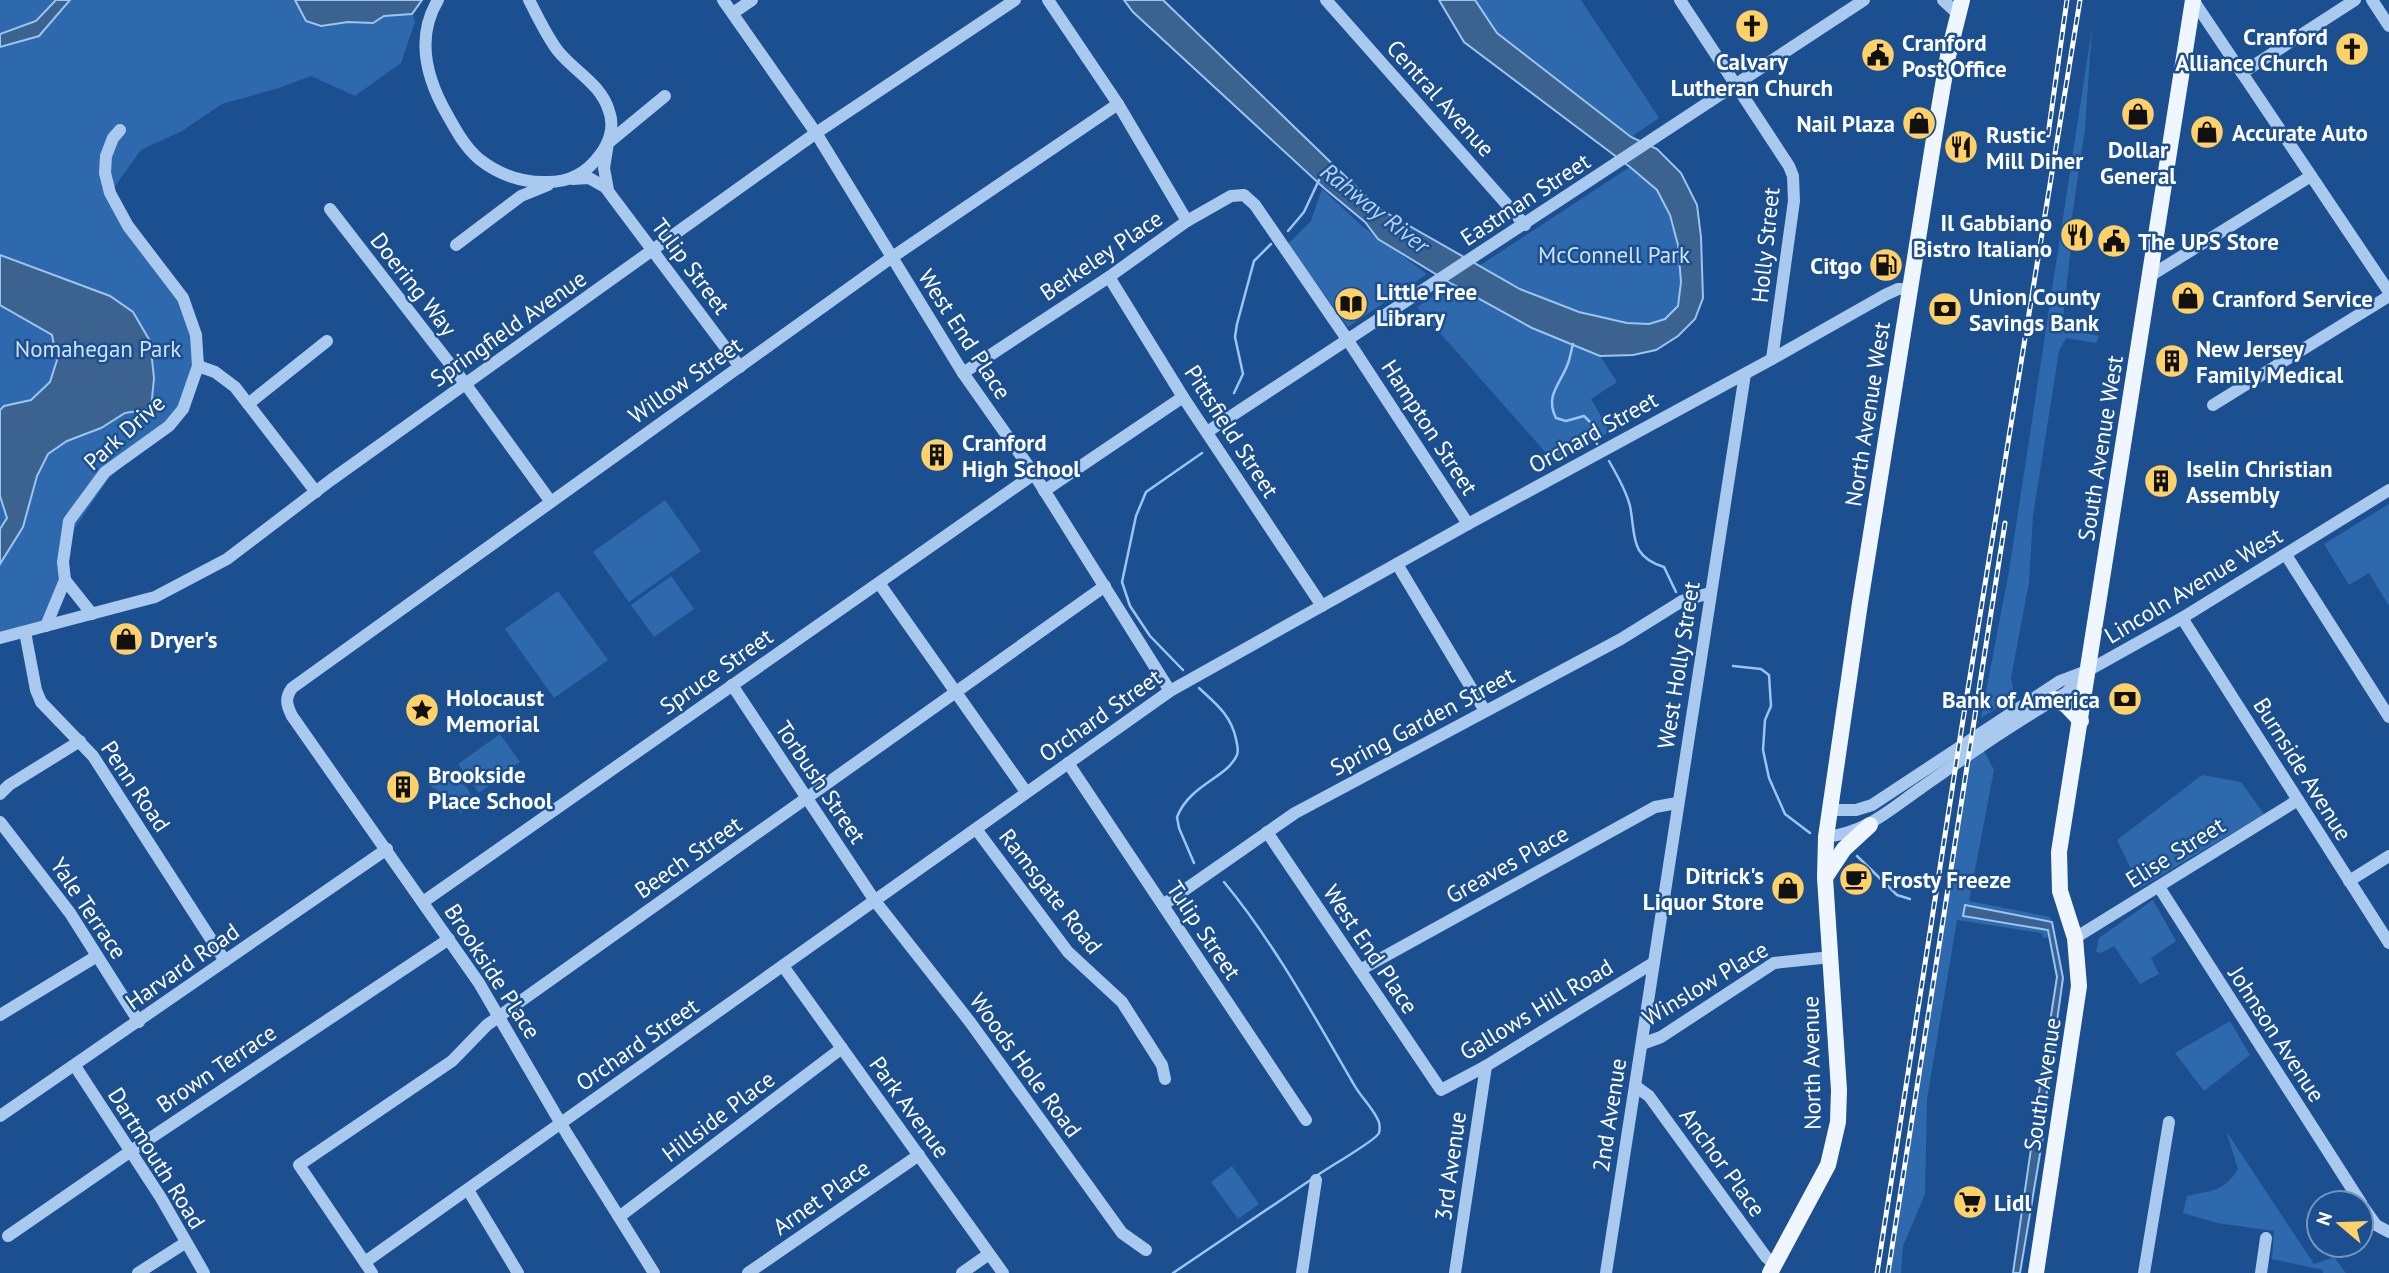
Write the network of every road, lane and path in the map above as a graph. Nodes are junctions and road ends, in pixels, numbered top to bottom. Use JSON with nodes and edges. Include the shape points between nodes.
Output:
{"nodes":[{"id":1,"x":438,"y":0,"type":"edge"},
{"id":2,"x":528,"y":0,"type":"edge"},
{"id":3,"x":723,"y":0,"type":"edge"},
{"id":4,"x":751,"y":0,"type":"edge"},
{"id":5,"x":1015,"y":0,"type":"edge"},
{"id":6,"x":1048,"y":0,"type":"edge"},
{"id":7,"x":1326,"y":0,"type":"edge"},
{"id":8,"x":1680,"y":0,"type":"edge"},
{"id":9,"x":1864,"y":0,"type":"edge"},
{"id":10,"x":1943,"y":0,"type":"edge"},
{"id":11,"x":2193,"y":0,"type":"edge"},
{"id":12,"x":2354,"y":0,"type":"edge"},
{"id":13,"x":2372,"y":0,"type":"edge"},
{"id":14,"x":1960,"y":7,"type":"edge"},
{"id":15,"x":733,"y":13,"type":"junction"},
{"id":16,"x":2389,"y":26,"type":"edge"},
{"id":17,"x":2242,"y":73,"type":"junction"},
{"id":18,"x":1735,"y":85,"type":"junction"},
{"id":19,"x":665,"y":96,"type":"dead end"},
{"id":20,"x":1118,"y":104,"type":"junction"},
{"id":21,"x":120,"y":130,"type":"dead end"},
{"id":22,"x":816,"y":133,"type":"junction"},
{"id":23,"x":608,"y":143,"type":"junction"},
{"id":24,"x":2311,"y":176,"type":"junction"},
{"id":25,"x":572,"y":179,"type":"junction"},
{"id":26,"x":608,"y":190,"type":"junction"},
{"id":27,"x":330,"y":209,"type":"dead end"},
{"id":28,"x":1262,"y":216,"type":"joint"},
{"id":29,"x":1188,"y":221,"type":"junction"},
{"id":30,"x":1525,"y":225,"type":"junction"},
{"id":31,"x":456,"y":245,"type":"dead end"},
{"id":32,"x":653,"y":251,"type":"junction"},
{"id":33,"x":891,"y":257,"type":"junction"},
{"id":34,"x":2150,"y":276,"type":"junction"},
{"id":35,"x":1109,"y":277,"type":"junction"},
{"id":36,"x":1910,"y":289,"type":"junction"},
{"id":37,"x":2389,"y":294,"type":"edge"},
{"id":38,"x":1347,"y":340,"type":"junction"},
{"id":39,"x":327,"y":341,"type":"dead end"},
{"id":40,"x":1772,"y":359,"type":"junction"},
{"id":41,"x":198,"y":366,"type":"junction"},
{"id":42,"x":740,"y":367,"type":"junction"},
{"id":43,"x":963,"y":373,"type":"junction"},
{"id":44,"x":1745,"y":374,"type":"junction"},
{"id":45,"x":465,"y":384,"type":"junction"},
{"id":46,"x":1183,"y":397,"type":"junction"},
{"id":47,"x":248,"y":404,"type":"junction"},
{"id":48,"x":2213,"y":405,"type":"dead end"},
{"id":49,"x":1207,"y":432,"type":"junction"},
{"id":50,"x":1034,"y":474,"type":"junction"},
{"id":51,"x":1044,"y":491,"type":"junction"},
{"id":52,"x":2389,"y":491,"type":"edge"},
{"id":53,"x":316,"y":492,"type":"junction"},
{"id":54,"x":551,"y":502,"type":"junction"},
{"id":55,"x":1468,"y":524,"type":"junction"},
{"id":56,"x":2286,"y":555,"type":"junction"},
{"id":57,"x":1397,"y":564,"type":"junction"},
{"id":58,"x":65,"y":580,"type":"junction"},
{"id":59,"x":879,"y":583,"type":"junction"},
{"id":60,"x":1105,"y":586,"type":"junction"},
{"id":61,"x":1710,"y":593,"type":"junction"},
{"id":62,"x":1322,"y":606,"type":"junction"},
{"id":63,"x":92,"y":614,"type":"junction"},
{"id":64,"x":2182,"y":618,"type":"junction"},
{"id":65,"x":46,"y":626,"type":"junction"},
{"id":66,"x":25,"y":632,"type":"junction"},
{"id":67,"x":0,"y":638,"type":"edge"},
{"id":68,"x":2089,"y":670,"type":"junction"},
{"id":69,"x":732,"y":685,"type":"junction"},
{"id":70,"x":1170,"y":691,"type":"junction"},
{"id":71,"x":955,"y":693,"type":"junction"},
{"id":72,"x":286,"y":699,"type":"joint"},
{"id":73,"x":2054,"y":699,"type":"junction"},
{"id":74,"x":1485,"y":711,"type":"junction"},
{"id":75,"x":2389,"y":717,"type":"edge"},
{"id":76,"x":2081,"y":721,"type":"junction"},
{"id":77,"x":80,"y":741,"type":"junction"},
{"id":78,"x":1068,"y":763,"type":"junction"},
{"id":79,"x":1026,"y":792,"type":"junction"},
{"id":80,"x":0,"y":794,"type":"edge"},
{"id":81,"x":807,"y":798,"type":"junction"},
{"id":82,"x":2298,"y":800,"type":"junction"},
{"id":83,"x":1677,"y":803,"type":"junction"},
{"id":84,"x":1830,"y":810,"type":"junction"},
{"id":85,"x":0,"y":822,"type":"edge"},
{"id":86,"x":1870,"y":825,"type":"junction"},
{"id":87,"x":976,"y":829,"type":"junction"},
{"id":88,"x":1266,"y":832,"type":"junction"},
{"id":89,"x":1826,"y":837,"type":"junction"},
{"id":90,"x":387,"y":849,"type":"junction"},
{"id":91,"x":2389,"y":856,"type":"edge"},
{"id":92,"x":1825,"y":878,"type":"junction"},
{"id":93,"x":2349,"y":881,"type":"junction"},
{"id":94,"x":2159,"y":887,"type":"junction"},
{"id":95,"x":875,"y":901,"type":"junction"},
{"id":96,"x":423,"y":902,"type":"junction"},
{"id":97,"x":2064,"y":904,"type":"joint"},
{"id":98,"x":1163,"y":905,"type":"junction"},
{"id":99,"x":2075,"y":938,"type":"junction"},
{"id":100,"x":449,"y":939,"type":"junction"},
{"id":101,"x":2389,"y":943,"type":"edge"},
{"id":102,"x":97,"y":956,"type":"junction"},
{"id":103,"x":1831,"y":957,"type":"junction"},
{"id":104,"x":225,"y":961,"type":"junction"},
{"id":105,"x":1653,"y":963,"type":"junction"},
{"id":106,"x":783,"y":966,"type":"junction"},
{"id":107,"x":1360,"y":970,"type":"junction"},
{"id":108,"x":0,"y":1015,"type":"edge"},
{"id":109,"x":500,"y":1016,"type":"junction"},
{"id":110,"x":139,"y":1021,"type":"junction"},
{"id":111,"x":1642,"y":1044,"type":"junction"},
{"id":112,"x":842,"y":1048,"type":"junction"},
{"id":113,"x":75,"y":1066,"type":"junction"},
{"id":114,"x":1486,"y":1066,"type":"junction"},
{"id":115,"x":1165,"y":1079,"type":"dead end"},
{"id":116,"x":1635,"y":1086,"type":"junction"},
{"id":117,"x":1441,"y":1090,"type":"joint"},
{"id":118,"x":0,"y":1116,"type":"edge"},
{"id":119,"x":1306,"y":1120,"type":"dead end"},
{"id":120,"x":2169,"y":1122,"type":"dead end"},
{"id":121,"x":562,"y":1123,"type":"junction"},
{"id":122,"x":131,"y":1151,"type":"junction"},
{"id":123,"x":919,"y":1155,"type":"junction"},
{"id":124,"x":1316,"y":1180,"type":"dead end"},
{"id":125,"x":2352,"y":1189,"type":"edge"},
{"id":126,"x":468,"y":1190,"type":"junction"},
{"id":127,"x":619,"y":1217,"type":"junction"},
{"id":128,"x":8,"y":1236,"type":"dead end"},
{"id":129,"x":2266,"y":1238,"type":"dead end"},
{"id":130,"x":185,"y":1243,"type":"junction"},
{"id":131,"x":1146,"y":1250,"type":"dead end"},
{"id":132,"x":989,"y":1254,"type":"junction"},
{"id":133,"x":369,"y":1267,"type":"edge"},
{"id":134,"x":1772,"y":1269,"type":"edge"},
{"id":135,"x":138,"y":1273,"type":"edge"},
{"id":136,"x":204,"y":1273,"type":"edge"},
{"id":137,"x":518,"y":1273,"type":"edge"},
{"id":138,"x":654,"y":1273,"type":"edge"},
{"id":139,"x":748,"y":1273,"type":"edge"},
{"id":140,"x":962,"y":1273,"type":"edge"},
{"id":141,"x":1003,"y":1273,"type":"edge"},
{"id":142,"x":1302,"y":1273,"type":"edge"},
{"id":143,"x":1455,"y":1273,"type":"edge"},
{"id":144,"x":1606,"y":1273,"type":"edge"},
{"id":145,"x":2036,"y":1273,"type":"edge"},
{"id":146,"x":2144,"y":1273,"type":"edge"},
{"id":147,"x":2260,"y":1273,"type":"edge"}],
"edges":[{"from":1,"to":25,"type":"street","via":[[424,41],[427,64],[459,137],[481,160],[509,176],[541,182]]},
{"from":2,"to":23,"type":"street","via":[[559,52],[600,90],[610,111]]},
{"from":3,"to":15,"type":"street","name":"West End Place"},
{"from":4,"to":15,"type":"street"},
{"from":5,"to":22,"type":"street","name":"Springfield Avenue"},
{"from":6,"to":20,"type":"street"},
{"from":7,"to":30,"type":"street","name":"Central Avenue"},
{"from":8,"to":18,"type":"street","name":"Holly Street"},
{"from":9,"to":18,"type":"street","name":"Eastman Street"},
{"from":10,"to":14,"type":"street"},
{"from":11,"to":17,"type":"street"},
{"from":11,"to":34,"type":"main road","name":"South Avenue West"},
{"from":12,"to":17,"type":"street"},
{"from":13,"to":16,"type":"street"},
{"from":14,"to":36,"type":"main road","name":"North Avenue West"},
{"from":15,"to":22,"type":"street","name":"West End Place"},
{"from":17,"to":24,"type":"street"},
{"from":18,"to":30,"type":"street","name":"Eastman Street"},
{"from":18,"to":40,"type":"street","name":"Holly Street","via":[[1793,176],[1794,201]]},
{"from":19,"to":23,"type":"street"},
{"from":20,"to":29,"type":"street"},
{"from":20,"to":33,"type":"street","name":"Willow Street"},
{"from":21,"to":41,"type":"street","name":"Park Drive","via":[[106,156],[110,193],[128,226],[183,298],[196,335]]},
{"from":22,"to":32,"type":"street","name":"Springfield Avenue"},
{"from":22,"to":33,"type":"street","name":"West End Place"},
{"from":23,"to":25,"type":"street","via":[[593,164]]},
{"from":23,"to":26,"type":"street","via":[[604,168]]},
{"from":24,"to":34,"type":"street"},
{"from":24,"to":37,"type":"street"},
{"from":25,"to":26,"type":"street","via":[[593,179]]},
{"from":25,"to":31,"type":"street","via":[[520,196]]},
{"from":26,"to":32,"type":"street","name":"Tulip Street"},
{"from":27,"to":45,"type":"street","name":"Doering Way"},
{"from":28,"to":29,"type":"street","name":"Berkeley Place","via":[[1250,199],[1238,194]]},
{"from":28,"to":38,"type":"street","name":"Hampton Street"},
{"from":29,"to":35,"type":"street","name":"Berkeley Place"},
{"from":30,"to":38,"type":"street","name":"Eastman Street"},
{"from":32,"to":42,"type":"street","name":"Tulip Street"},
{"from":32,"to":45,"type":"street","name":"Springfield Avenue"},
{"from":33,"to":42,"type":"street","name":"Willow Street"},
{"from":33,"to":43,"type":"street","name":"West End Place"},
{"from":34,"to":68,"type":"main road","name":"South Avenue West"},
{"from":35,"to":43,"type":"street","name":"Berkeley Place"},
{"from":35,"to":46,"type":"street","name":"Pittsfield Street"},
{"from":36,"to":40,"type":"street","name":"Orchard Street","via":[[1885,295]]},
{"from":36,"to":84,"type":"main road","name":"North Avenue West"},
{"from":37,"to":48,"type":"street"},
{"from":38,"to":49,"type":"street","name":"Eastman Street"},
{"from":38,"to":55,"type":"street","name":"Hampton Street"},
{"from":39,"to":47,"type":"street"},
{"from":40,"to":44,"type":"street","name":"Orchard Street"},
{"from":41,"to":47,"type":"street","via":[[215,372]]},
{"from":41,"to":58,"type":"street","name":"Park Drive","via":[[183,409],[169,426],[105,471],[69,522],[62,562]]},
{"from":42,"to":54,"type":"street","name":"Willow Street"},
{"from":43,"to":50,"type":"street","name":"West End Place"},
{"from":44,"to":55,"type":"street","name":"Orchard Street"},
{"from":44,"to":61,"type":"street","name":"West Holly Street"},
{"from":45,"to":53,"type":"street","name":"Springfield Avenue"},
{"from":45,"to":54,"type":"street","name":"Doering Way"},
{"from":46,"to":49,"type":"street","name":"Pittsfield Street"},
{"from":46,"to":51,"type":"street"},
{"from":47,"to":53,"type":"street"},
{"from":49,"to":62,"type":"street","name":"Pittsfield Street"},
{"from":50,"to":51,"type":"street","name":"West End Place"},
{"from":50,"to":59,"type":"street","name":"Spruce Street"},
{"from":51,"to":60,"type":"street","name":"West End Place"},
{"from":52,"to":56,"type":"street","name":"Lincoln Avenue West"},
{"from":53,"to":63,"type":"street","name":"Springfield Avenue","via":[[227,559],[155,597]]},
{"from":54,"to":72,"type":"street","name":"Willow Street","via":[[292,688]]},
{"from":55,"to":57,"type":"street","name":"Orchard Street"},
{"from":56,"to":64,"type":"street","name":"Lincoln Avenue West"},
{"from":56,"to":75,"type":"street"},
{"from":57,"to":62,"type":"street","name":"Orchard Street"},
{"from":57,"to":74,"type":"street"},
{"from":58,"to":63,"type":"street"},
{"from":58,"to":65,"type":"street","name":"Park Drive"},
{"from":59,"to":69,"type":"street","name":"Spruce Street"},
{"from":59,"to":71,"type":"street"},
{"from":60,"to":70,"type":"street","name":"West End Place"},
{"from":60,"to":71,"type":"street","name":"Beech Street"},
{"from":61,"to":74,"type":"street","name":"Spring Garden Street","via":[[1682,601]]},
{"from":61,"to":83,"type":"street","name":"West Holly Street"},
{"from":62,"to":70,"type":"street","name":"Orchard Street"},
{"from":63,"to":65,"type":"street","name":"Springfield Avenue"},
{"from":64,"to":68,"type":"street","name":"Lincoln Avenue West"},
{"from":64,"to":82,"type":"street","name":"Burnside Avenue"},
{"from":65,"to":66,"type":"street","name":"Springfield Avenue"},
{"from":66,"to":67,"type":"street","name":"Springfield Avenue"},
{"from":66,"to":77,"type":"street","name":"Penn Road","via":[[41,702]]},
{"from":68,"to":73,"type":"street","name":"Lincoln Avenue West"},
{"from":68,"to":76,"type":"main road","name":"South Avenue West"},
{"from":68,"to":84,"type":"street","name":"Lincoln Avenue West","via":[[2060,681],[1872,805]]},
{"from":69,"to":81,"type":"street","name":"Torbush Street"},
{"from":69,"to":96,"type":"street","name":"Spruce Street"},
{"from":70,"to":78,"type":"street","name":"Orchard Street"},
{"from":71,"to":79,"type":"street"},
{"from":71,"to":81,"type":"street","name":"Beech Street"},
{"from":72,"to":90,"type":"street","name":"Brookside Place","via":[[292,716]]},
{"from":73,"to":76,"type":"main road"},
{"from":73,"to":86,"type":"street","name":"Lincoln Avenue West"},
{"from":74,"to":88,"type":"street","name":"Spring Garden Street"},
{"from":76,"to":97,"type":"main road","name":"South Avenue West","via":[[2059,852]]},
{"from":77,"to":80,"type":"street"},
{"from":77,"to":104,"type":"street","name":"Penn Road"},
{"from":78,"to":79,"type":"street","name":"Orchard Street"},
{"from":78,"to":98,"type":"street","name":"Tulip Street"},
{"from":79,"to":87,"type":"street","name":"Orchard Street"},
{"from":81,"to":95,"type":"street","name":"Torbush Street"},
{"from":81,"to":109,"type":"street","name":"Beech Street"},
{"from":82,"to":93,"type":"street","name":"Burnside Avenue"},
{"from":82,"to":94,"type":"street","name":"Elise Street"},
{"from":83,"to":105,"type":"street","name":"West Holly Street"},
{"from":83,"to":107,"type":"street","name":"Greaves Place","via":[[1655,807]]},
{"from":84,"to":89,"type":"main road","name":"North Avenue West"},
{"from":85,"to":102,"type":"street","name":"Yale Terrace"},
{"from":86,"to":89,"type":"street","name":"Lincoln Avenue West"},
{"from":86,"to":92,"type":"main road","via":[[1844,849]]},
{"from":87,"to":95,"type":"street","name":"Orchard Street"},
{"from":87,"to":115,"type":"street","name":"Ramsgate Road","via":[[1068,952],[1122,1002],[1162,1065]]},
{"from":88,"to":98,"type":"street","name":"Spring Garden Street"},
{"from":88,"to":107,"type":"street","name":"West End Place"},
{"from":89,"to":92,"type":"main road","name":"North Avenue"},
{"from":90,"to":96,"type":"street","name":"Brookside Place"},
{"from":90,"to":104,"type":"street","name":"Harvard Road"},
{"from":91,"to":93,"type":"street"},
{"from":92,"to":103,"type":"main road","name":"North Avenue"},
{"from":93,"to":101,"type":"street","name":"Burnside Avenue"},
{"from":94,"to":99,"type":"street","name":"Elise Street"},
{"from":94,"to":125,"type":"street","name":"Johnson Avenue"},
{"from":95,"to":106,"type":"street","name":"Orchard Street"},
{"from":95,"to":131,"type":"street","name":"Woods Hole Road","via":[[970,1022],[1122,1233]]},
{"from":96,"to":100,"type":"street","name":"Brookside Place"},
{"from":97,"to":99,"type":"main road","name":"South Avenue"},
{"from":98,"to":119,"type":"street","name":"Tulip Street"},
{"from":99,"to":145,"type":"main road","name":"South Avenue","via":[[2079,986]]},
{"from":100,"to":109,"type":"street","name":"Brookside Place"},
{"from":100,"to":122,"type":"street","name":"Brown Terrace"},
{"from":102,"to":108,"type":"street"},
{"from":102,"to":110,"type":"street","name":"Yale Terrace"},
{"from":103,"to":111,"type":"street","name":"Winslow Place","via":[[1774,963],[1661,1037]]},
{"from":103,"to":134,"type":"main road","name":"North Avenue","via":[[1839,1090],[1834,1146]]},
{"from":104,"to":110,"type":"street","name":"Harvard Road"},
{"from":105,"to":111,"type":"street","name":"2nd Avenue"},
{"from":105,"to":114,"type":"street","name":"Gallows Hill Road"},
{"from":106,"to":112,"type":"street","name":"Park Avenue"},
{"from":106,"to":121,"type":"street","name":"Orchard Street"},
{"from":107,"to":117,"type":"street","name":"West End Place"},
{"from":109,"to":121,"type":"street","name":"Brookside Place"},
{"from":109,"to":133,"type":"street","name":"Beech Street","via":[[452,1061],[299,1165]]},
{"from":110,"to":113,"type":"street","name":"Harvard Road"},
{"from":111,"to":116,"type":"street","name":"2nd Avenue"},
{"from":112,"to":123,"type":"street","name":"Park Avenue"},
{"from":112,"to":127,"type":"street","name":"Hillside Place"},
{"from":113,"to":118,"type":"street","name":"Harvard Road"},
{"from":113,"to":122,"type":"street","name":"Dartmouth Road"},
{"from":114,"to":117,"type":"street","name":"Gallows Hill Road"},
{"from":114,"to":143,"type":"street","name":"3rd Avenue"},
{"from":116,"to":134,"type":"street","name":"Anchor Place","via":[[1649,1096]]},
{"from":116,"to":144,"type":"street","name":"2nd Avenue"},
{"from":120,"to":146,"type":"street"},
{"from":121,"to":126,"type":"street","name":"Orchard Street"},
{"from":121,"to":127,"type":"street","name":"Brookside Place"},
{"from":122,"to":128,"type":"street","name":"Brown Terrace"},
{"from":122,"to":130,"type":"street","name":"Dartmouth Road"},
{"from":123,"to":132,"type":"street","name":"Park Avenue"},
{"from":123,"to":139,"type":"street","name":"Arnet Place"},
{"from":124,"to":142,"type":"street"},
{"from":126,"to":133,"type":"street","name":"Orchard Street"},
{"from":126,"to":137,"type":"street"},
{"from":127,"to":138,"type":"street","name":"Brookside Place"},
{"from":129,"to":147,"type":"street"},
{"from":130,"to":135,"type":"street"},
{"from":130,"to":136,"type":"street","name":"Dartmouth Road"},
{"from":132,"to":140,"type":"street"},
{"from":132,"to":141,"type":"street","name":"Park Avenue"}]}
